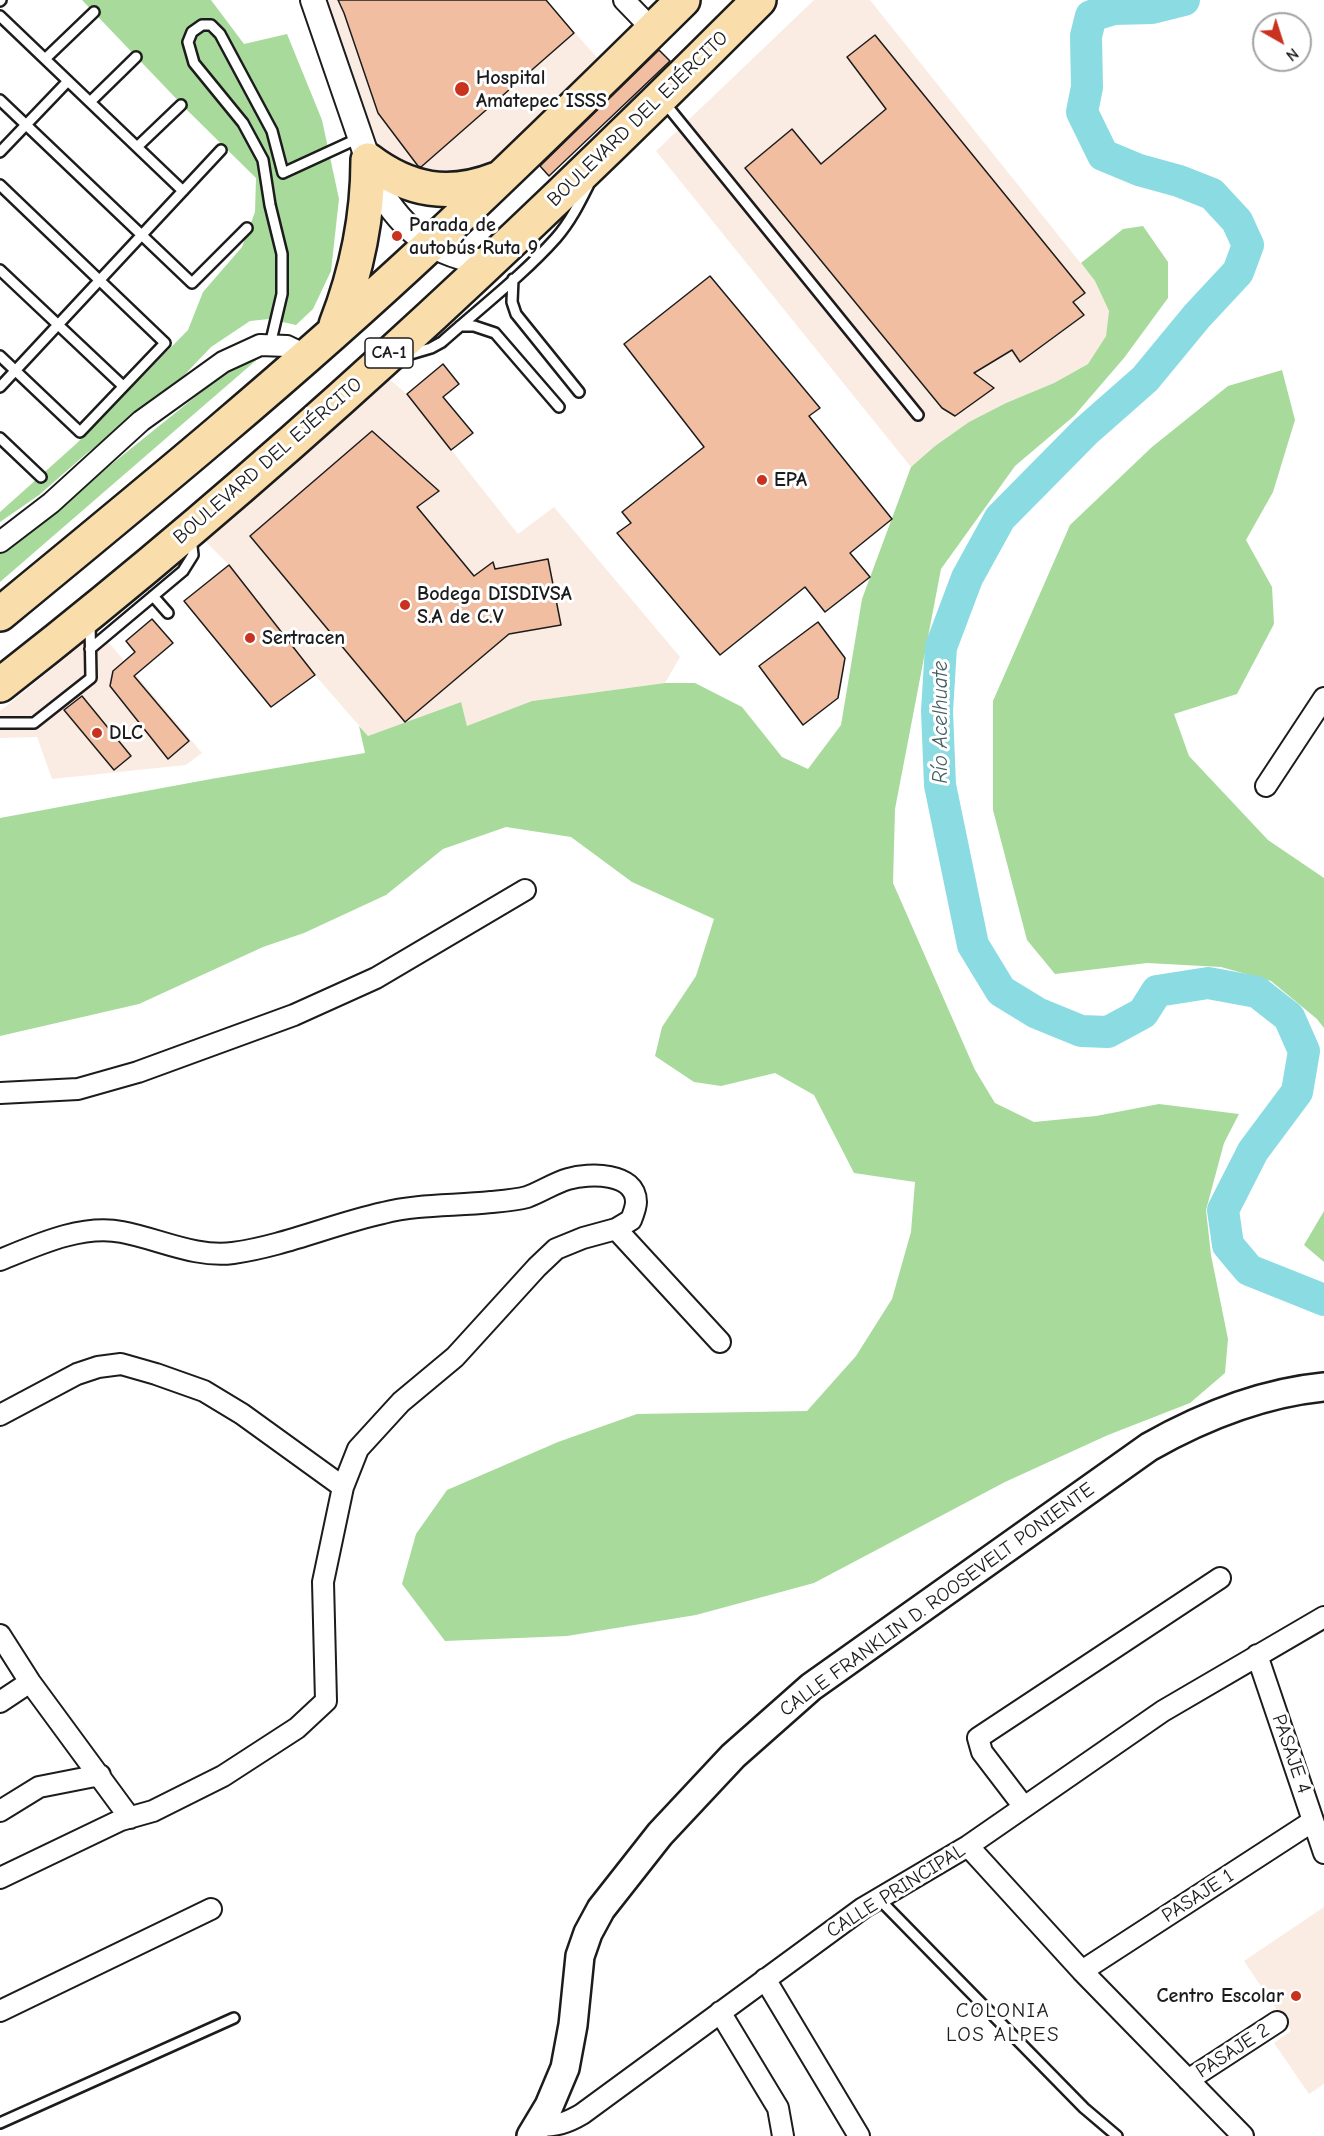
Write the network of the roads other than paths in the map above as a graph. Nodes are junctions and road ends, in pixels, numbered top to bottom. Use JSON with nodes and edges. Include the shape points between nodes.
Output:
{"nodes":[{"id":1,"x":313,"y":0,"type":"edge"},
{"id":2,"x":624,"y":0,"type":"edge"},
{"id":3,"x":683,"y":0,"type":"edge"},
{"id":4,"x":759,"y":0,"type":"edge"},
{"id":5,"x":94,"y":12,"type":"dead end"},
{"id":6,"x":0,"y":16,"type":"edge"},
{"id":7,"x":653,"y":30,"type":"junction"},
{"id":8,"x":136,"y":57,"type":"dead end"},
{"id":9,"x":45,"y":59,"type":"junction"},
{"id":10,"x":68,"y":81,"type":"junction"},
{"id":11,"x":660,"y":98,"type":"junction"},
{"id":12,"x":0,"y":100,"type":"edge"},
{"id":13,"x":90,"y":102,"type":"junction"},
{"id":14,"x":181,"y":105,"type":"dead end"},
{"id":15,"x":26,"y":125,"type":"junction"},
{"id":16,"x":137,"y":147,"type":"junction"},
{"id":17,"x":364,"y":149,"type":"junction"},
{"id":18,"x":221,"y":150,"type":"dead end"},
{"id":19,"x":0,"y":152,"type":"edge"},
{"id":20,"x":499,"y":178,"type":"junction"},
{"id":21,"x":0,"y":185,"type":"edge"},
{"id":22,"x":183,"y":191,"type":"junction"},
{"id":23,"x":247,"y":228,"type":"dead end"},
{"id":24,"x":142,"y":235,"type":"junction"},
{"id":25,"x":430,"y":245,"type":"junction"},
{"id":26,"x":0,"y":270,"type":"edge"},
{"id":27,"x":501,"y":271,"type":"junction"},
{"id":28,"x":99,"y":280,"type":"junction"},
{"id":29,"x":58,"y":325,"type":"junction"},
{"id":30,"x":460,"y":326,"type":"junction"},
{"id":31,"x":334,"y":330,"type":"junction"},
{"id":32,"x":270,"y":345,"type":"junction"},
{"id":33,"x":306,"y":355,"type":"junction"},
{"id":34,"x":0,"y":356,"type":"edge"},
{"id":35,"x":379,"y":362,"type":"junction"},
{"id":36,"x":15,"y":370,"type":"junction"},
{"id":37,"x":123,"y":386,"type":"junction"},
{"id":38,"x":0,"y":387,"type":"edge"},
{"id":39,"x":579,"y":392,"type":"dead end"},
{"id":40,"x":559,"y":407,"type":"dead end"},
{"id":41,"x":918,"y":415,"type":"dead end"},
{"id":42,"x":0,"y":438,"type":"edge"},
{"id":43,"x":41,"y":477,"type":"dead end"},
{"id":44,"x":189,"y":530,"type":"junction"},
{"id":45,"x":0,"y":542,"type":"edge"},
{"id":46,"x":153,"y":596,"type":"junction"},
{"id":47,"x":90,"y":612,"type":"junction"},
{"id":48,"x":168,"y":613,"type":"dead end"},
{"id":49,"x":0,"y":614,"type":"edge"},
{"id":50,"x":90,"y":649,"type":"junction"},
{"id":51,"x":0,"y":685,"type":"edge"},
{"id":52,"x":1324,"y":698,"type":"edge"},
{"id":53,"x":0,"y":723,"type":"edge"},
{"id":54,"x":1266,"y":786,"type":"dead end"},
{"id":55,"x":525,"y":890,"type":"dead end"},
{"id":56,"x":0,"y":1093,"type":"edge"},
{"id":57,"x":616,"y":1229,"type":"junction"},
{"id":58,"x":0,"y":1260,"type":"edge"},
{"id":59,"x":720,"y":1342,"type":"dead end"},
{"id":60,"x":1324,"y":1388,"type":"edge"},
{"id":61,"x":0,"y":1415,"type":"edge"},
{"id":62,"x":343,"y":1487,"type":"junction"},
{"id":63,"x":1220,"y":1578,"type":"dead end"},
{"id":64,"x":1324,"y":1617,"type":"edge"},
{"id":65,"x":0,"y":1635,"type":"edge"},
{"id":66,"x":1257,"y":1655,"type":"junction"},
{"id":67,"x":30,"y":1682,"type":"junction"},
{"id":68,"x":0,"y":1702,"type":"edge"},
{"id":69,"x":100,"y":1775,"type":"junction"},
{"id":70,"x":1024,"y":1807,"type":"junction"},
{"id":71,"x":0,"y":1811,"type":"edge"},
{"id":72,"x":130,"y":1818,"type":"junction"},
{"id":73,"x":1313,"y":1821,"type":"junction"},
{"id":74,"x":968,"y":1846,"type":"junction"},
{"id":75,"x":1324,"y":1854,"type":"edge"},
{"id":76,"x":0,"y":1878,"type":"edge"},
{"id":77,"x":878,"y":1898,"type":"junction"},
{"id":78,"x":211,"y":1909,"type":"dead end"},
{"id":79,"x":1082,"y":1971,"type":"junction"},
{"id":80,"x":765,"y":1979,"type":"junction"},
{"id":81,"x":0,"y":2011,"type":"edge"},
{"id":82,"x":720,"y":2012,"type":"junction"},
{"id":83,"x":234,"y":2018,"type":"dead end"},
{"id":84,"x":1277,"y":2022,"type":"dead end"},
{"id":85,"x":1188,"y":2080,"type":"junction"},
{"id":86,"x":0,"y":2123,"type":"edge"},
{"id":87,"x":534,"y":2131,"type":"edge"},
{"id":88,"x":783,"y":2136,"type":"edge"},
{"id":89,"x":859,"y":2136,"type":"edge"},
{"id":90,"x":1117,"y":2136,"type":"edge"},
{"id":91,"x":1243,"y":2136,"type":"edge"}],
"edges":[{"from":1,"to":17,"type":"street"},
{"from":2,"to":7,"type":"street"},
{"from":3,"to":7,"type":"highway","number":"CA-1"},
{"from":4,"to":11,"type":"highway","name":"BOULEVARD DEL EJÉRCITO","number":"CA-1"},
{"from":5,"to":9,"type":"lane"},
{"from":6,"to":9,"type":"lane"},
{"from":7,"to":20,"type":"highway","number":"CA-1"},
{"from":8,"to":13,"type":"lane"},
{"from":9,"to":10,"type":"lane"},
{"from":10,"to":13,"type":"lane"},
{"from":10,"to":15,"type":"lane"},
{"from":11,"to":27,"type":"highway","name":"BOULEVARD DEL EJÉRCITO","number":"CA-1","via":[[601,157]]},
{"from":11,"to":41,"type":"lane"},
{"from":12,"to":15,"type":"lane"},
{"from":13,"to":16,"type":"lane"},
{"from":14,"to":16,"type":"lane"},
{"from":15,"to":19,"type":"lane"},
{"from":15,"to":24,"type":"lane"},
{"from":16,"to":22,"type":"lane"},
{"from":17,"to":20,"type":"highway","via":[[398,179],[431,189],[465,189]]},
{"from":17,"to":25,"type":"street","via":[[390,209]]},
{"from":17,"to":31,"type":"highway","via":[[366,208],[361,246]]},
{"from":17,"to":32,"type":"lane","via":[[283,173],[272,131],[220,34],[211,25],[202,25],[192,32],[188,42],[194,63],[243,123],[263,160],[282,254],[282,294]]},
{"from":18,"to":22,"type":"lane"},
{"from":20,"to":25,"type":"highway","number":"CA-1"},
{"from":21,"to":28,"type":"lane"},
{"from":22,"to":24,"type":"lane"},
{"from":23,"to":24,"type":"lane","via":[[192,283]]},
{"from":24,"to":28,"type":"lane"},
{"from":25,"to":27,"type":"street"},
{"from":25,"to":31,"type":"highway","number":"CA-1"},
{"from":26,"to":29,"type":"lane"},
{"from":27,"to":30,"type":"lane"},
{"from":27,"to":35,"type":"highway","name":"BOULEVARD DEL EJÉRCITO","number":"CA-1"},
{"from":27,"to":39,"type":"lane","via":[[516,314]]},
{"from":28,"to":29,"type":"lane"},
{"from":28,"to":37,"type":"lane","via":[[165,343]]},
{"from":29,"to":36,"type":"lane"},
{"from":29,"to":37,"type":"lane"},
{"from":30,"to":35,"type":"lane","via":[[431,348]]},
{"from":30,"to":40,"type":"lane","via":[[495,333]]},
{"from":31,"to":33,"type":"highway","number":"CA-1"},
{"from":32,"to":33,"type":"street","via":[[286,346]]},
{"from":32,"to":45,"type":"street","via":[[260,345],[223,362],[141,421],[51,503]]},
{"from":33,"to":49,"type":"highway","number":"CA-1"},
{"from":34,"to":36,"type":"lane"},
{"from":35,"to":44,"type":"highway","name":"BOULEVARD DEL EJÉRCITO","number":"CA-1"},
{"from":36,"to":37,"type":"lane","via":[[80,432]]},
{"from":36,"to":38,"type":"lane"},
{"from":42,"to":43,"type":"lane"},
{"from":44,"to":46,"type":"lane","via":[[194,547],[190,562]]},
{"from":44,"to":47,"type":"highway","name":"BOULEVARD DEL EJÉRCITO","number":"CA-1"},
{"from":46,"to":48,"type":"lane"},
{"from":46,"to":50,"type":"lane"},
{"from":47,"to":50,"type":"lane"},
{"from":47,"to":51,"type":"highway","name":"BOULEVARD DEL EJÉRCITO","number":"CA-1"},
{"from":50,"to":53,"type":"lane","via":[[91,678],[34,723]]},
{"from":52,"to":54,"type":"street"},
{"from":55,"to":56,"type":"street","via":[[376,978],[294,1015],[138,1072],[78,1089]]},
{"from":57,"to":58,"type":"street","via":[[631,1220],[636,1202],[632,1189],[619,1178],[598,1175],[569,1178],[525,1197],[384,1212],[232,1253],[205,1252],[121,1231],[89,1232],[48,1241]]},
{"from":57,"to":59,"type":"street"},
{"from":57,"to":62,"type":"street","via":[[556,1249],[456,1357],[401,1402],[358,1449]]},
{"from":60,"to":87,"type":"main road","name":"CALLE FRANKLIN D. ROOSEVELT PONIENTE","via":[[1225,1410],[1149,1446],[839,1666],[733,1756],[660,1834],[601,1909],[588,1933],[580,1956],[565,2068]]},
{"from":61,"to":62,"type":"street","via":[[77,1374],[121,1364],[204,1391]]},
{"from":62,"to":72,"type":"street","via":[[323,1582],[326,1701],[297,1728],[223,1776],[153,1811]]},
{"from":63,"to":70,"type":"street","via":[[978,1738],[982,1752]]},
{"from":64,"to":66,"type":"street","name":"CALLE PRINCIPAL"},
{"from":65,"to":67,"type":"street"},
{"from":66,"to":70,"type":"street","name":"CALLE PRINCIPAL","via":[[1135,1729]]},
{"from":66,"to":73,"type":"street","name":"PASAJE 4"},
{"from":67,"to":68,"type":"street"},
{"from":67,"to":69,"type":"street"},
{"from":69,"to":71,"type":"street","via":[[39,1788]]},
{"from":69,"to":72,"type":"street"},
{"from":70,"to":74,"type":"street","name":"CALLE PRINCIPAL"},
{"from":72,"to":76,"type":"street"},
{"from":73,"to":75,"type":"street","name":"PASAJE 4"},
{"from":73,"to":79,"type":"street","name":"PASAJE 1"},
{"from":74,"to":77,"type":"street","name":"CALLE PRINCIPAL"},
{"from":74,"to":79,"type":"street"},
{"from":77,"to":80,"type":"street","name":"CALLE PRINCIPAL"},
{"from":77,"to":90,"type":"lane","via":[[1084,2108]]},
{"from":78,"to":81,"type":"street"},
{"from":79,"to":85,"type":"street"},
{"from":80,"to":82,"type":"street","name":"CALLE PRINCIPAL"},
{"from":80,"to":89,"type":"street"},
{"from":82,"to":87,"type":"street","name":"CALLE PRINCIPAL","via":[[582,2114],[569,2122]]},
{"from":82,"to":88,"type":"street","via":[[778,2108]]},
{"from":83,"to":86,"type":"lane"},
{"from":84,"to":85,"type":"street","name":"PASAJE 2"},
{"from":85,"to":91,"type":"street"}]}
